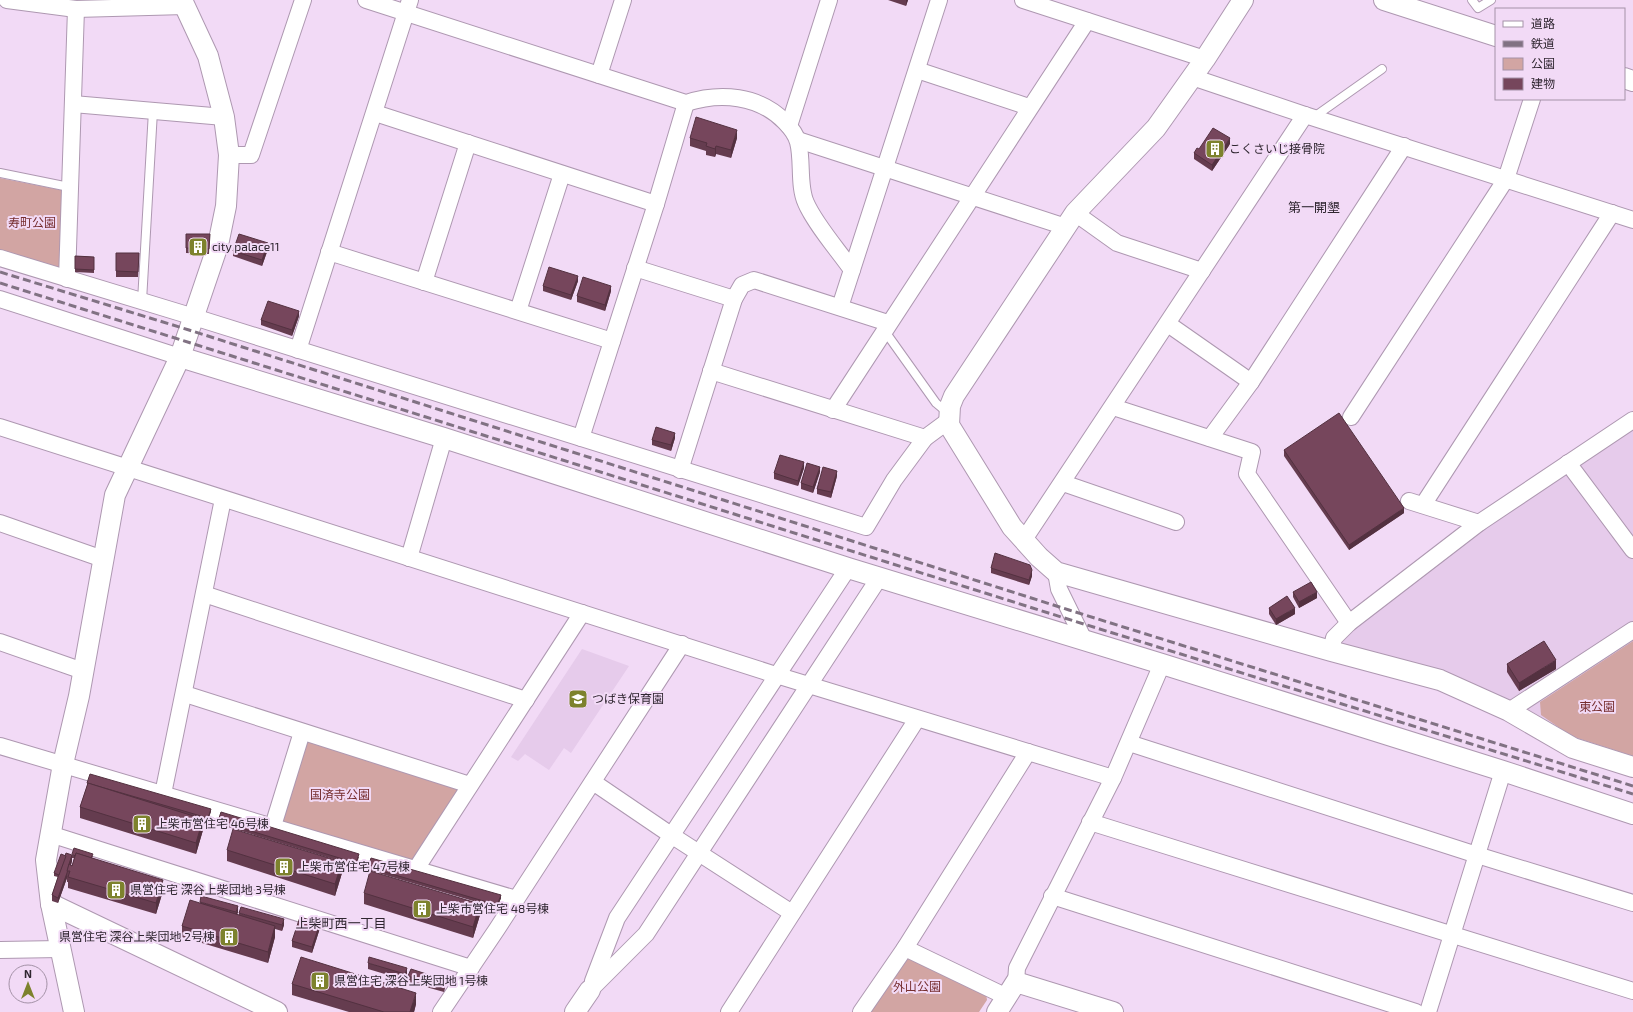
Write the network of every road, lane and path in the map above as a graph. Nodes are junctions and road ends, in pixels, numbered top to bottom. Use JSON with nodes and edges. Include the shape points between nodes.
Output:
{"nodes":[{"id":1,"x":7,"y":0,"type":"edge"},
{"id":2,"x":303,"y":0,"type":"edge"},
{"id":3,"x":366,"y":0,"type":"edge"},
{"id":4,"x":623,"y":0,"type":"edge"},
{"id":5,"x":829,"y":0,"type":"edge"},
{"id":6,"x":939,"y":0,"type":"edge"},
{"id":7,"x":1022,"y":0,"type":"edge"},
{"id":8,"x":1243,"y":0,"type":"edge"},
{"id":9,"x":1384,"y":0,"type":"edge"},
{"id":10,"x":1472,"y":0,"type":"edge"},
{"id":11,"x":1491,"y":0,"type":"edge"},
{"id":12,"x":183,"y":3,"type":"edge"},
{"id":13,"x":408,"y":6,"type":"edge"},
{"id":14,"x":76,"y":9,"type":"junction"},
{"id":15,"x":1087,"y":21,"type":"junction"},
{"id":16,"x":1495,"y":36,"type":"edge"},
{"id":17,"x":1205,"y":59,"type":"junction"},
{"id":18,"x":1382,"y":69,"type":"dead end"},
{"id":19,"x":917,"y":70,"type":"junction"},
{"id":20,"x":599,"y":75,"type":"junction"},
{"id":21,"x":1192,"y":77,"type":"junction"},
{"id":22,"x":1532,"y":100,"type":"edge"},
{"id":23,"x":686,"y":103,"type":"junction"},
{"id":24,"x":73,"y":104,"type":"junction"},
{"id":25,"x":1029,"y":107,"type":"junction"},
{"id":26,"x":153,"y":111,"type":"junction"},
{"id":27,"x":374,"y":113,"type":"junction"},
{"id":28,"x":1309,"y":116,"type":"junction"},
{"id":29,"x":224,"y":117,"type":"junction"},
{"id":30,"x":789,"y":126,"type":"junction"},
{"id":31,"x":798,"y":140,"type":"junction"},
{"id":32,"x":468,"y":143,"type":"junction"},
{"id":33,"x":1404,"y":146,"type":"junction"},
{"id":34,"x":229,"y":155,"type":"junction"},
{"id":35,"x":885,"y":168,"type":"junction"},
{"id":36,"x":0,"y":173,"type":"edge"},
{"id":37,"x":562,"y":174,"type":"junction"},
{"id":38,"x":1506,"y":179,"type":"junction"},
{"id":39,"x":70,"y":187,"type":"junction"},
{"id":40,"x":973,"y":196,"type":"junction"},
{"id":41,"x":656,"y":204,"type":"junction"},
{"id":42,"x":1612,"y":213,"type":"junction"},
{"id":43,"x":1071,"y":220,"type":"junction"},
{"id":44,"x":1633,"y":220,"type":"edge"},
{"id":45,"x":329,"y":252,"type":"junction"},
{"id":46,"x":0,"y":258,"type":"edge"},
{"id":47,"x":635,"y":268,"type":"junction"},
{"id":48,"x":852,"y":270,"type":"junction"},
{"id":49,"x":1202,"y":271,"type":"junction"},
{"id":50,"x":67,"y":278,"type":"junction"},
{"id":51,"x":424,"y":282,"type":"junction"},
{"id":52,"x":0,"y":299,"type":"edge"},
{"id":53,"x":734,"y":299,"type":"junction"},
{"id":54,"x":142,"y":301,"type":"junction"},
{"id":55,"x":840,"y":307,"type":"junction"},
{"id":56,"x":518,"y":310,"type":"junction"},
{"id":57,"x":194,"y":317,"type":"junction"},
{"id":58,"x":1168,"y":324,"type":"junction"},
{"id":59,"x":886,"y":326,"type":"junction"},
{"id":60,"x":612,"y":341,"type":"junction"},
{"id":61,"x":298,"y":350,"type":"junction"},
{"id":62,"x":180,"y":357,"type":"junction"},
{"id":63,"x":711,"y":371,"type":"junction"},
{"id":64,"x":1251,"y":382,"type":"junction"},
{"id":65,"x":1113,"y":408,"type":"junction"},
{"id":66,"x":833,"y":410,"type":"junction"},
{"id":67,"x":948,"y":417,"type":"junction"},
{"id":68,"x":1351,"y":418,"type":"dead end"},
{"id":69,"x":1633,"y":420,"type":"edge"},
{"id":70,"x":0,"y":427,"type":"edge"},
{"id":71,"x":444,"y":438,"type":"junction"},
{"id":72,"x":581,"y":438,"type":"junction"},
{"id":73,"x":925,"y":438,"type":"junction"},
{"id":74,"x":1210,"y":438,"type":"junction"},
{"id":75,"x":1568,"y":463,"type":"junction"},
{"id":76,"x":127,"y":469,"type":"junction"},
{"id":77,"x":680,"y":470,"type":"junction"},
{"id":78,"x":1063,"y":483,"type":"junction"},
{"id":79,"x":223,"y":499,"type":"junction"},
{"id":80,"x":1176,"y":522,"type":"dead end"},
{"id":81,"x":1479,"y":522,"type":"junction"},
{"id":82,"x":0,"y":523,"type":"edge"},
{"id":83,"x":1023,"y":541,"type":"junction"},
{"id":84,"x":1633,"y":550,"type":"edge"},
{"id":85,"x":409,"y":558,"type":"junction"},
{"id":86,"x":103,"y":559,"type":"junction"},
{"id":87,"x":848,"y":568,"type":"junction"},
{"id":88,"x":1056,"y":572,"type":"junction"},
{"id":89,"x":880,"y":578,"type":"junction"},
{"id":90,"x":204,"y":594,"type":"junction"},
{"id":91,"x":582,"y":613,"type":"junction"},
{"id":92,"x":1349,"y":623,"type":"junction"},
{"id":93,"x":1633,"y":630,"type":"edge"},
{"id":94,"x":1084,"y":640,"type":"junction"},
{"id":95,"x":0,"y":642,"type":"edge"},
{"id":96,"x":682,"y":644,"type":"junction"},
{"id":97,"x":1331,"y":651,"type":"junction"},
{"id":98,"x":1162,"y":664,"type":"junction"},
{"id":99,"x":83,"y":671,"type":"junction"},
{"id":100,"x":776,"y":675,"type":"junction"},
{"id":101,"x":809,"y":685,"type":"junction"},
{"id":102,"x":185,"y":694,"type":"junction"},
{"id":103,"x":526,"y":700,"type":"junction"},
{"id":104,"x":1509,"y":711,"type":"junction"},
{"id":105,"x":917,"y":719,"type":"junction"},
{"id":106,"x":302,"y":732,"type":"junction"},
{"id":107,"x":1129,"y":743,"type":"junction"},
{"id":108,"x":0,"y":746,"type":"edge"},
{"id":109,"x":1028,"y":752,"type":"junction"},
{"id":110,"x":63,"y":764,"type":"junction"},
{"id":111,"x":1633,"y":767,"type":"edge"},
{"id":112,"x":1503,"y":771,"type":"junction"},
{"id":113,"x":1114,"y":778,"type":"junction"},
{"id":114,"x":593,"y":782,"type":"junction"},
{"id":115,"x":470,"y":785,"type":"junction"},
{"id":116,"x":163,"y":794,"type":"junction"},
{"id":117,"x":1633,"y":814,"type":"edge"},
{"id":118,"x":1090,"y":822,"type":"junction"},
{"id":119,"x":273,"y":826,"type":"junction"},
{"id":120,"x":50,"y":834,"type":"junction"},
{"id":121,"x":671,"y":835,"type":"junction"},
{"id":122,"x":700,"y":852,"type":"junction"},
{"id":123,"x":1477,"y":855,"type":"junction"},
{"id":124,"x":416,"y":869,"type":"junction"},
{"id":125,"x":1052,"y":896,"type":"junction"},
{"id":126,"x":516,"y":899,"type":"junction"},
{"id":127,"x":1633,"y":902,"type":"edge"},
{"id":128,"x":50,"y":904,"type":"junction"},
{"id":129,"x":792,"y":913,"type":"junction"},
{"id":130,"x":1452,"y":935,"type":"junction"},
{"id":131,"x":905,"y":948,"type":"junction"},
{"id":132,"x":60,"y":949,"type":"junction"},
{"id":133,"x":0,"y":950,"type":"edge"},
{"id":134,"x":470,"y":968,"type":"junction"},
{"id":135,"x":590,"y":990,"type":"junction"},
{"id":136,"x":1633,"y":991,"type":"edge"},
{"id":137,"x":1006,"y":997,"type":"edge"},
{"id":138,"x":74,"y":1012,"type":"edge"},
{"id":139,"x":277,"y":1012,"type":"edge"},
{"id":140,"x":441,"y":1012,"type":"edge"},
{"id":141,"x":575,"y":1012,"type":"edge"},
{"id":142,"x":729,"y":1012,"type":"edge"},
{"id":143,"x":861,"y":1012,"type":"edge"},
{"id":144,"x":1113,"y":1012,"type":"edge"},
{"id":145,"x":1416,"y":1012,"type":"edge"},
{"id":146,"x":1428,"y":1012,"type":"edge"}],
"edges":[{"from":1,"to":14,"type":"street"},
{"from":2,"to":34,"type":"street","via":[[251,155]]},
{"from":3,"to":13,"type":"street"},
{"from":4,"to":20,"type":"street"},
{"from":5,"to":30,"type":"street"},
{"from":6,"to":19,"type":"street"},
{"from":7,"to":15,"type":"street"},
{"from":8,"to":17,"type":"street"},
{"from":9,"to":16,"type":"street"},
{"from":10,"to":11,"type":"lane","via":[[1478,8]]},
{"from":12,"to":14,"type":"street"},
{"from":12,"to":29,"type":"street","via":[[208,56]]},
{"from":13,"to":20,"type":"street"},
{"from":13,"to":27,"type":"street"},
{"from":14,"to":24,"type":"street"},
{"from":15,"to":17,"type":"street"},
{"from":15,"to":25,"type":"street"},
{"from":17,"to":21,"type":"street"},
{"from":18,"to":28,"type":"lane"},
{"from":19,"to":25,"type":"street"},
{"from":19,"to":35,"type":"street"},
{"from":20,"to":23,"type":"street"},
{"from":21,"to":28,"type":"street"},
{"from":21,"to":43,"type":"street","via":[[1156,128]]},
{"from":22,"to":38,"type":"street"},
{"from":23,"to":30,"type":"street","via":[[702,98],[747,100],[766,107]]},
{"from":23,"to":41,"type":"street"},
{"from":24,"to":26,"type":"street"},
{"from":24,"to":39,"type":"street"},
{"from":25,"to":40,"type":"street"},
{"from":26,"to":29,"type":"street"},
{"from":26,"to":54,"type":"lane"},
{"from":27,"to":32,"type":"street"},
{"from":27,"to":45,"type":"street"},
{"from":28,"to":33,"type":"street"},
{"from":28,"to":49,"type":"street"},
{"from":29,"to":34,"type":"street"},
{"from":30,"to":31,"type":"street"},
{"from":31,"to":35,"type":"street"},
{"from":31,"to":48,"type":"street","via":[[802,157],[805,201]]},
{"from":32,"to":37,"type":"street"},
{"from":32,"to":51,"type":"street"},
{"from":33,"to":38,"type":"street"},
{"from":33,"to":64,"type":"street"},
{"from":34,"to":57,"type":"street","via":[[226,206],[218,245]]},
{"from":35,"to":40,"type":"street"},
{"from":35,"to":48,"type":"street"},
{"from":36,"to":39,"type":"lane"},
{"from":37,"to":41,"type":"street"},
{"from":37,"to":56,"type":"street"},
{"from":38,"to":42,"type":"street"},
{"from":38,"to":68,"type":"street"},
{"from":39,"to":50,"type":"street"},
{"from":40,"to":43,"type":"street"},
{"from":40,"to":59,"type":"street"},
{"from":41,"to":47,"type":"street"},
{"from":42,"to":44,"type":"street"},
{"from":42,"to":81,"type":"street","via":[[1416,503]]},
{"from":43,"to":49,"type":"street","via":[[1117,243]]},
{"from":43,"to":67,"type":"street","via":[[954,396]]},
{"from":45,"to":51,"type":"street"},
{"from":45,"to":61,"type":"street"},
{"from":46,"to":50,"type":"street"},
{"from":47,"to":53,"type":"street"},
{"from":47,"to":60,"type":"street"},
{"from":48,"to":55,"type":"street"},
{"from":49,"to":58,"type":"street"},
{"from":50,"to":54,"type":"street"},
{"from":51,"to":56,"type":"street"},
{"from":52,"to":62,"type":"street"},
{"from":53,"to":55,"type":"street","via":[[742,285],[754,280]]},
{"from":53,"to":63,"type":"street"},
{"from":54,"to":57,"type":"street"},
{"from":55,"to":59,"type":"street"},
{"from":56,"to":60,"type":"street"},
{"from":57,"to":61,"type":"street"},
{"from":57,"to":62,"type":"street"},
{"from":58,"to":64,"type":"street"},
{"from":58,"to":65,"type":"street"},
{"from":59,"to":66,"type":"street"},
{"from":59,"to":67,"type":"lane","via":[[936,403]]},
{"from":60,"to":72,"type":"street"},
{"from":61,"to":72,"type":"street"},
{"from":62,"to":71,"type":"street"},
{"from":62,"to":76,"type":"street"},
{"from":63,"to":66,"type":"street"},
{"from":63,"to":77,"type":"street"},
{"from":64,"to":74,"type":"street"},
{"from":65,"to":74,"type":"street"},
{"from":65,"to":78,"type":"street"},
{"from":66,"to":73,"type":"street"},
{"from":67,"to":73,"type":"street"},
{"from":67,"to":83,"type":"street","via":[[949,425]]},
{"from":69,"to":75,"type":"street"},
{"from":70,"to":76,"type":"street"},
{"from":71,"to":85,"type":"street"},
{"from":71,"to":87,"type":"street"},
{"from":72,"to":77,"type":"street"},
{"from":73,"to":77,"type":"street","via":[[894,480],[866,527]]},
{"from":74,"to":92,"type":"street","via":[[1252,452],[1247,474]]},
{"from":75,"to":81,"type":"street"},
{"from":75,"to":84,"type":"street"},
{"from":76,"to":79,"type":"street"},
{"from":76,"to":86,"type":"street","via":[[115,495]]},
{"from":78,"to":80,"type":"street"},
{"from":78,"to":83,"type":"street"},
{"from":79,"to":85,"type":"street"},
{"from":79,"to":90,"type":"street"},
{"from":81,"to":92,"type":"street"},
{"from":82,"to":86,"type":"street"},
{"from":83,"to":88,"type":"street"},
{"from":85,"to":91,"type":"street"},
{"from":86,"to":99,"type":"street"},
{"from":87,"to":89,"type":"street"},
{"from":87,"to":100,"type":"street"},
{"from":88,"to":94,"type":"street","via":[[1059,589]]},
{"from":88,"to":97,"type":"street"},
{"from":89,"to":94,"type":"street"},
{"from":89,"to":101,"type":"street"},
{"from":90,"to":102,"type":"street"},
{"from":90,"to":103,"type":"street"},
{"from":91,"to":96,"type":"street"},
{"from":91,"to":103,"type":"street"},
{"from":92,"to":97,"type":"street","via":[[1334,638]]},
{"from":93,"to":104,"type":"street"},
{"from":94,"to":98,"type":"street"},
{"from":95,"to":99,"type":"street"},
{"from":96,"to":100,"type":"street"},
{"from":96,"to":114,"type":"street"},
{"from":97,"to":104,"type":"street","via":[[1440,680]]},
{"from":98,"to":107,"type":"street"},
{"from":98,"to":112,"type":"street"},
{"from":99,"to":110,"type":"street"},
{"from":100,"to":101,"type":"street"},
{"from":100,"to":121,"type":"street"},
{"from":101,"to":105,"type":"street"},
{"from":101,"to":122,"type":"street"},
{"from":102,"to":106,"type":"street"},
{"from":102,"to":116,"type":"street"},
{"from":103,"to":115,"type":"street"},
{"from":104,"to":111,"type":"street","via":[[1573,748]]},
{"from":105,"to":109,"type":"street"},
{"from":105,"to":129,"type":"street"},
{"from":106,"to":115,"type":"street"},
{"from":106,"to":119,"type":"street"},
{"from":107,"to":113,"type":"street"},
{"from":107,"to":123,"type":"street"},
{"from":108,"to":110,"type":"street"},
{"from":109,"to":113,"type":"street"},
{"from":109,"to":131,"type":"street"},
{"from":110,"to":116,"type":"street"},
{"from":110,"to":120,"type":"street"},
{"from":112,"to":117,"type":"street"},
{"from":112,"to":123,"type":"street"},
{"from":113,"to":118,"type":"street"},
{"from":114,"to":121,"type":"street"},
{"from":114,"to":126,"type":"street"},
{"from":115,"to":124,"type":"street"},
{"from":116,"to":119,"type":"street"},
{"from":118,"to":125,"type":"street"},
{"from":118,"to":130,"type":"street"},
{"from":119,"to":124,"type":"street"},
{"from":120,"to":128,"type":"street","via":[[46,860]]},
{"from":120,"to":134,"type":"street"},
{"from":121,"to":122,"type":"street"},
{"from":121,"to":135,"type":"street","via":[[617,918]]},
{"from":122,"to":129,"type":"street"},
{"from":122,"to":135,"type":"street","via":[[646,934]]},
{"from":123,"to":127,"type":"street"},
{"from":123,"to":130,"type":"street"},
{"from":124,"to":126,"type":"street"},
{"from":125,"to":137,"type":"street","via":[[1017,968]]},
{"from":125,"to":145,"type":"street"},
{"from":126,"to":134,"type":"street"},
{"from":128,"to":132,"type":"street"},
{"from":128,"to":139,"type":"street"},
{"from":129,"to":142,"type":"street"},
{"from":130,"to":136,"type":"street"},
{"from":130,"to":146,"type":"street"},
{"from":131,"to":137,"type":"street"},
{"from":131,"to":143,"type":"street"},
{"from":132,"to":133,"type":"street"},
{"from":132,"to":138,"type":"street"},
{"from":134,"to":140,"type":"street"},
{"from":135,"to":141,"type":"street"},
{"from":137,"to":144,"type":"street"}]}
